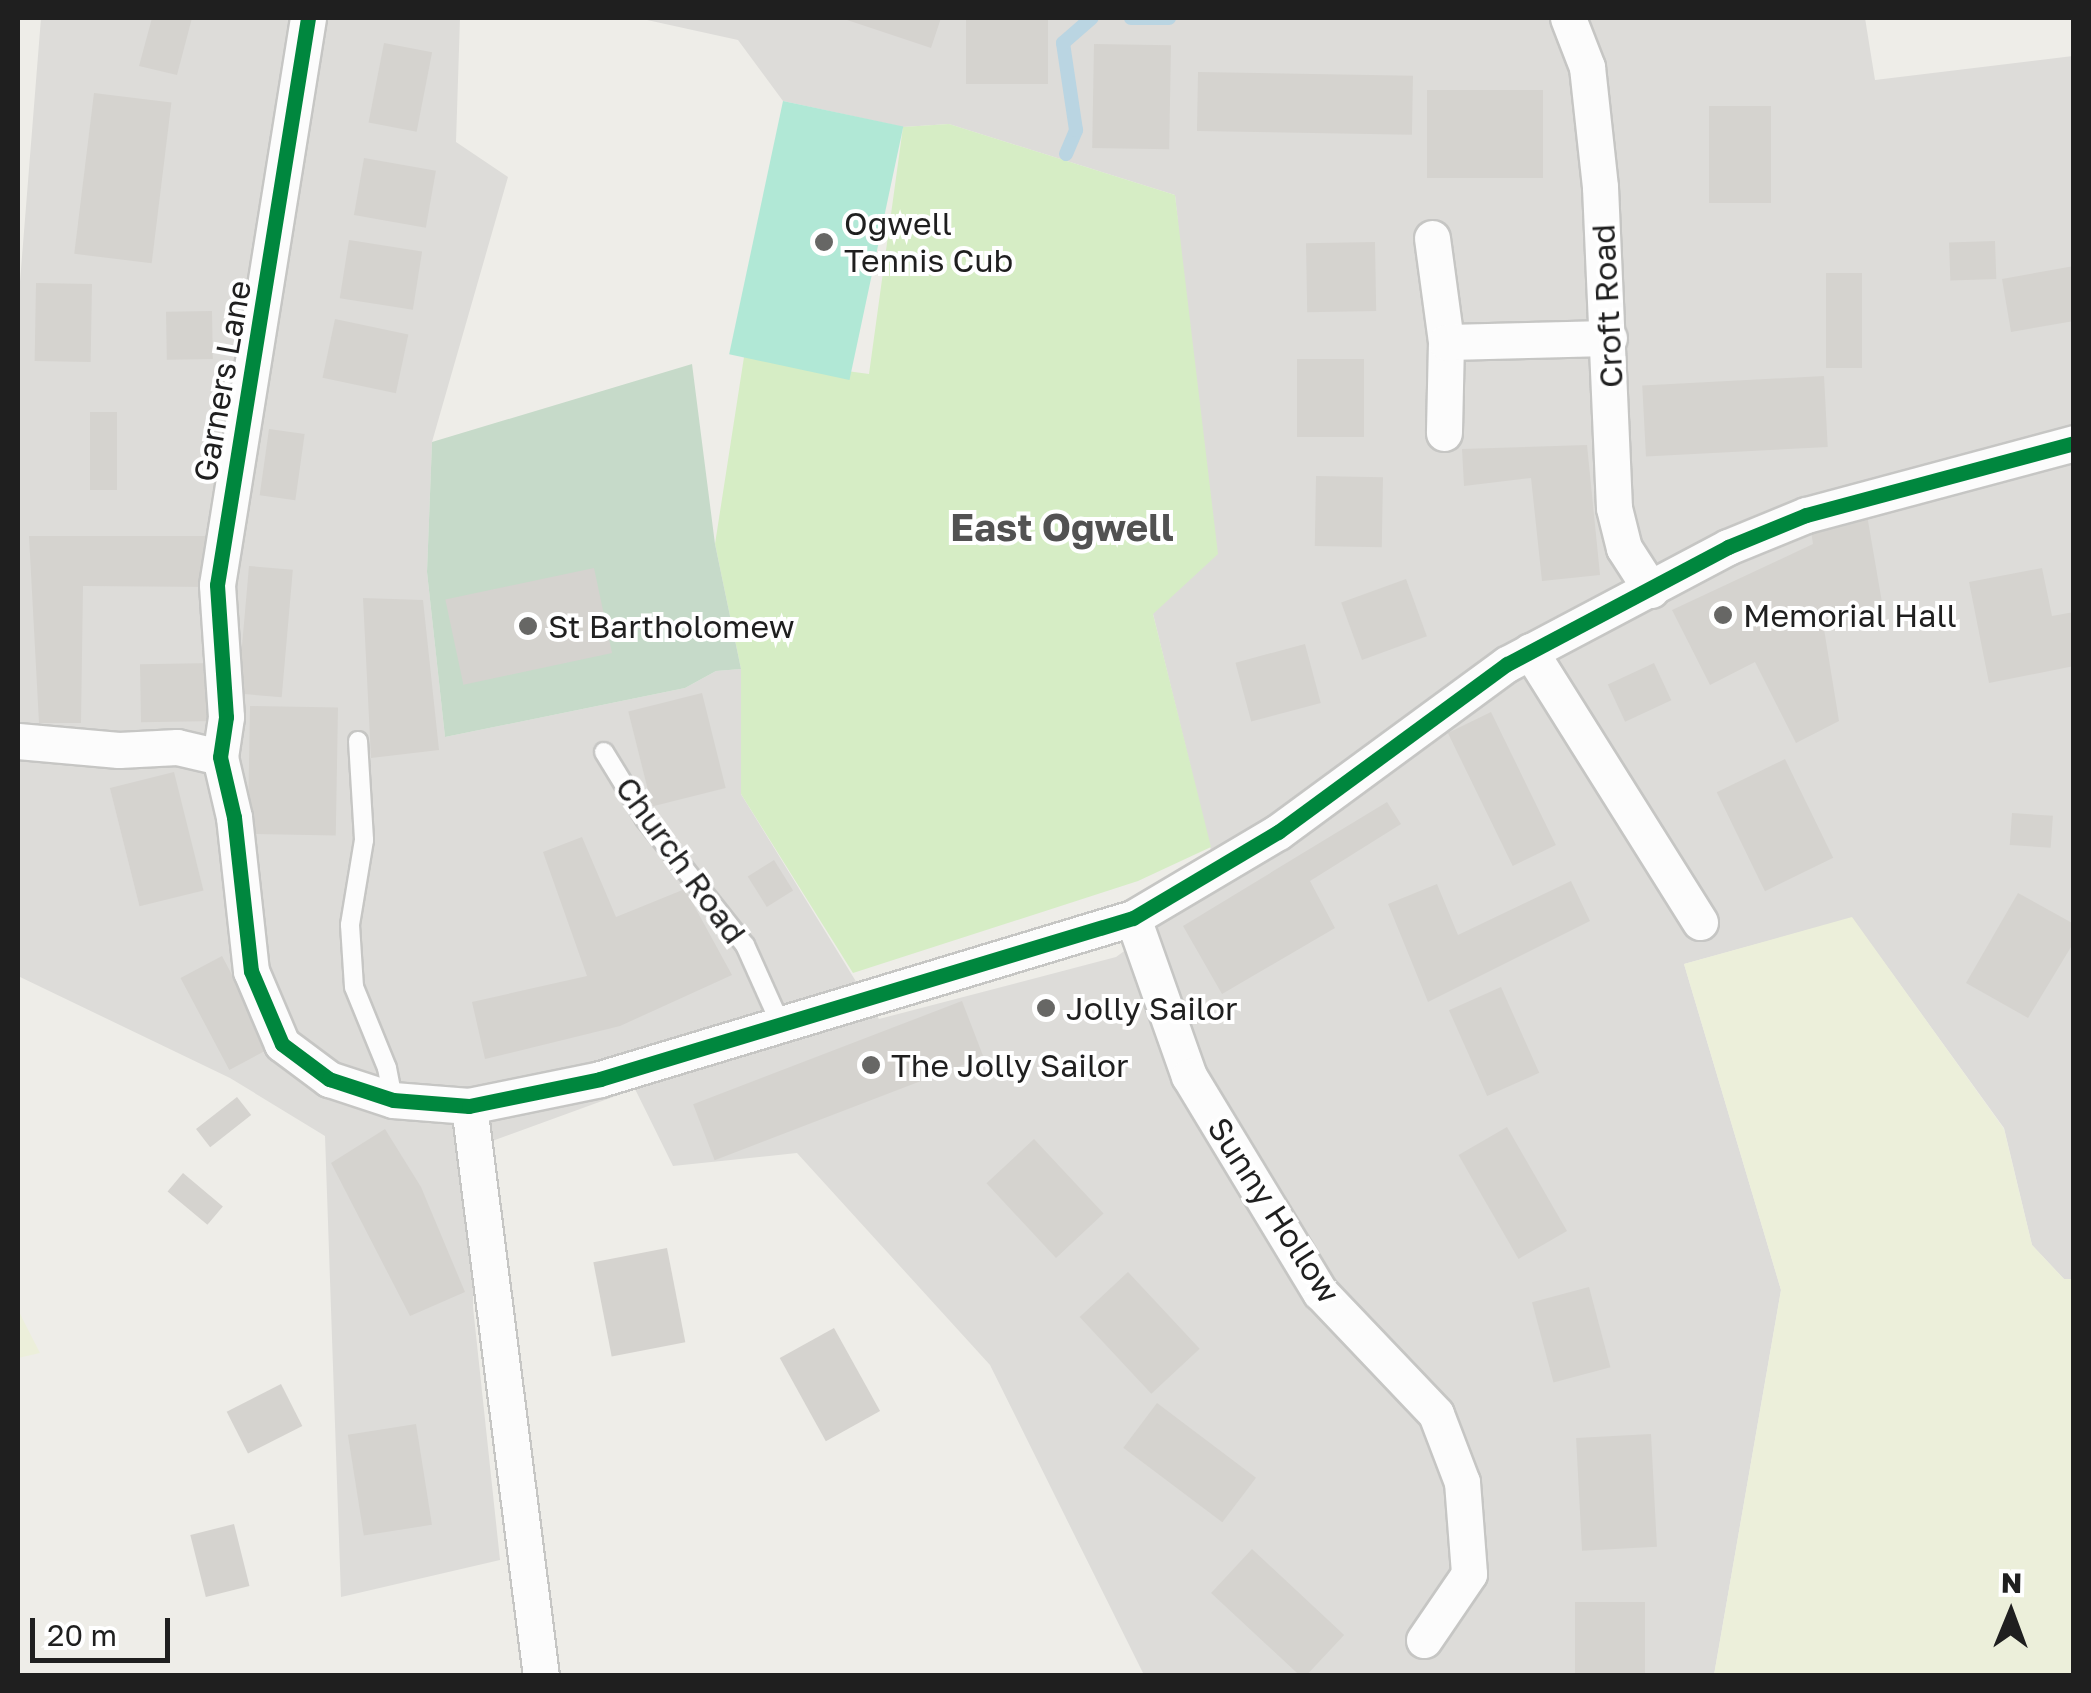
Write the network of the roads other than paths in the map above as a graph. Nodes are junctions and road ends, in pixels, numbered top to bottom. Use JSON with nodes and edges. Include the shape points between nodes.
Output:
{"nodes":[{"id":1,"x":308,"y":18,"type":"edge"},
{"id":2,"x":1568,"y":18,"type":"edge"},
{"id":3,"x":1432,"y":238,"type":"dead end"},
{"id":4,"x":1609,"y":338,"type":"junction"},
{"id":5,"x":1446,"y":342,"type":"junction"},
{"id":6,"x":1444,"y":433,"type":"dead end"},
{"id":7,"x":2074,"y":442,"type":"edge"},
{"id":8,"x":1652,"y":590,"type":"junction"},
{"id":9,"x":1530,"y":650,"type":"junction"},
{"id":10,"x":18,"y":742,"type":"edge"},
{"id":11,"x":358,"y":742,"type":"dead end"},
{"id":12,"x":604,"y":752,"type":"dead end"},
{"id":13,"x":220,"y":757,"type":"junction"},
{"id":14,"x":1133,"y":918,"type":"junction"},
{"id":15,"x":1700,"y":922,"type":"dead end"},
{"id":16,"x":780,"y":1024,"type":"junction"},
{"id":17,"x":392,"y":1100,"type":"junction"},
{"id":18,"x":469,"y":1106,"type":"junction"},
{"id":19,"x":1424,"y":1640,"type":"dead end"},
{"id":20,"x":541,"y":1676,"type":"edge"}],
"edges":[{"from":1,"to":13,"type":"street","name":"Garners Lane","via":[[217,585],[226,718]]},
{"from":2,"to":4,"type":"street","name":"Croft Road","via":[[1587,67]]},
{"from":3,"to":5,"type":"street"},
{"from":4,"to":5,"type":"street"},
{"from":4,"to":8,"type":"street","name":"Croft Road","via":[[1614,508],[1624,548]]},
{"from":5,"to":6,"type":"street"},
{"from":7,"to":8,"type":"street","name":"Garners Lane","via":[[1806,515]]},
{"from":8,"to":9,"type":"street","name":"Garners Lane"},
{"from":9,"to":14,"type":"street","name":"Garners Lane","via":[[1278,832]]},
{"from":9,"to":15,"type":"street"},
{"from":10,"to":13,"type":"street","via":[[177,747]]},
{"from":11,"to":17,"type":"lane","via":[[364,840],[350,925],[354,987],[387,1068]]},
{"from":12,"to":16,"type":"lane","name":"Church Road","via":[[645,819],[746,945]]},
{"from":13,"to":17,"type":"street","name":"Garners Lane","via":[[234,817],[251,971],[282,1044],[329,1079]]},
{"from":14,"to":16,"type":"street","name":"Garners Lane"},
{"from":14,"to":19,"type":"street","name":"Sunny Hollow","via":[[1189,1076],[1320,1292],[1436,1414],[1462,1482],[1469,1574]]},
{"from":16,"to":18,"type":"street","name":"Garners Lane","via":[[600,1078]]},
{"from":17,"to":18,"type":"street","name":"Garners Lane"},
{"from":18,"to":20,"type":"street"}]}
